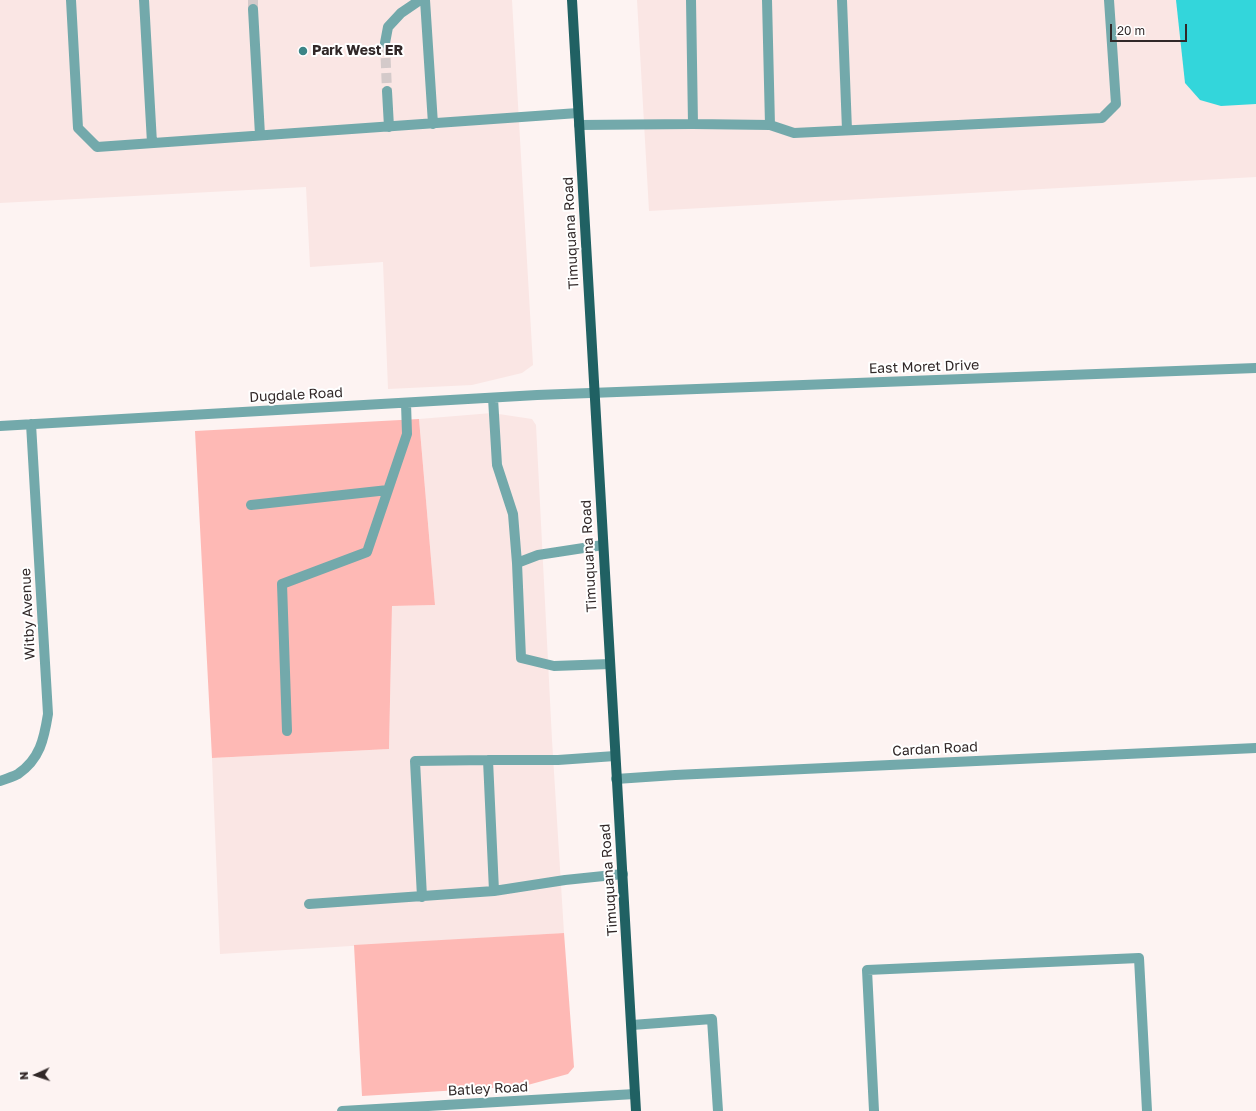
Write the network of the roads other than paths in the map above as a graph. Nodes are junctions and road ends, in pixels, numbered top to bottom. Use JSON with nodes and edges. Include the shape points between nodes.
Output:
{"nodes":[{"id":1,"x":71,"y":0,"type":"edge"},
{"id":2,"x":144,"y":0,"type":"edge"},
{"id":3,"x":420,"y":0,"type":"edge"},
{"id":4,"x":424,"y":0,"type":"edge"},
{"id":5,"x":572,"y":0,"type":"edge"},
{"id":6,"x":691,"y":0,"type":"edge"},
{"id":7,"x":767,"y":0,"type":"edge"},
{"id":8,"x":842,"y":0,"type":"edge"},
{"id":9,"x":1109,"y":0,"type":"edge"},
{"id":10,"x":253,"y":8,"type":"tunnel mouth"},
{"id":11,"x":385,"y":43,"type":"tunnel mouth"},
{"id":12,"x":387,"y":90,"type":"tunnel mouth"},
{"id":13,"x":578,"y":113,"type":"junction"},
{"id":14,"x":433,"y":124,"type":"junction"},
{"id":15,"x":693,"y":124,"type":"junction"},
{"id":16,"x":579,"y":125,"type":"junction"},
{"id":17,"x":770,"y":126,"type":"junction"},
{"id":18,"x":389,"y":127,"type":"junction"},
{"id":19,"x":847,"y":130,"type":"junction"},
{"id":20,"x":260,"y":135,"type":"junction"},
{"id":21,"x":152,"y":143,"type":"junction"},
{"id":22,"x":1256,"y":368,"type":"edge"},
{"id":23,"x":594,"y":392,"type":"junction"},
{"id":24,"x":493,"y":398,"type":"junction"},
{"id":25,"x":406,"y":403,"type":"junction"},
{"id":26,"x":32,"y":424,"type":"junction"},
{"id":27,"x":0,"y":426,"type":"edge"},
{"id":28,"x":388,"y":490,"type":"junction"},
{"id":29,"x":251,"y":505,"type":"dead end"},
{"id":30,"x":603,"y":545,"type":"junction"},
{"id":31,"x":517,"y":564,"type":"junction"},
{"id":32,"x":610,"y":664,"type":"junction"},
{"id":33,"x":287,"y":731,"type":"dead end"},
{"id":34,"x":1256,"y":748,"type":"edge"},
{"id":35,"x":615,"y":756,"type":"junction"},
{"id":36,"x":488,"y":760,"type":"junction"},
{"id":37,"x":616,"y":779,"type":"junction"},
{"id":38,"x":0,"y":781,"type":"edge"},
{"id":39,"x":623,"y":874,"type":"junction"},
{"id":40,"x":494,"y":891,"type":"junction"},
{"id":41,"x":422,"y":897,"type":"junction"},
{"id":42,"x":309,"y":904,"type":"dead end"},
{"id":43,"x":632,"y":1025,"type":"junction"},
{"id":44,"x":635,"y":1094,"type":"junction"},
{"id":45,"x":342,"y":1111,"type":"edge"},
{"id":46,"x":636,"y":1111,"type":"edge"},
{"id":47,"x":718,"y":1111,"type":"edge"},
{"id":48,"x":874,"y":1111,"type":"edge"},
{"id":49,"x":1147,"y":1111,"type":"edge"}],
"edges":[{"from":1,"to":21,"type":"street","via":[[78,128],[96,147]]},
{"from":2,"to":21,"type":"street"},
{"from":3,"to":11,"type":"street","via":[[401,13],[388,27]]},
{"from":4,"to":14,"type":"street"},
{"from":5,"to":13,"type":"main road","name":"Timuquana Road"},
{"from":6,"to":15,"type":"street"},
{"from":7,"to":17,"type":"street"},
{"from":8,"to":19,"type":"street"},
{"from":9,"to":19,"type":"street","via":[[1116,104],[1102,118]]},
{"from":10,"to":20,"type":"street"},
{"from":12,"to":18,"type":"street"},
{"from":13,"to":14,"type":"street"},
{"from":13,"to":16,"type":"main road","name":"Timuquana Road"},
{"from":14,"to":18,"type":"street"},
{"from":15,"to":16,"type":"street"},
{"from":15,"to":17,"type":"street"},
{"from":16,"to":23,"type":"main road","name":"Timuquana Road"},
{"from":17,"to":19,"type":"street","via":[[794,133]]},
{"from":18,"to":20,"type":"street"},
{"from":20,"to":21,"type":"street"},
{"from":22,"to":23,"type":"street","name":"East Moret Drive"},
{"from":23,"to":24,"type":"street","name":"Dugdale Road"},
{"from":23,"to":30,"type":"main road","name":"Timuquana Road"},
{"from":24,"to":25,"type":"street","name":"Dugdale Road"},
{"from":24,"to":31,"type":"street","via":[[496,465],[513,514]]},
{"from":25,"to":26,"type":"street","name":"Dugdale Road"},
{"from":25,"to":28,"type":"street","via":[[407,434]]},
{"from":26,"to":27,"type":"street","name":"Dugdale Road"},
{"from":26,"to":38,"type":"street","name":"Witby Avenue","via":[[48,714],[36,758],[18,774]]},
{"from":28,"to":29,"type":"street"},
{"from":28,"to":33,"type":"street","via":[[368,552],[282,584]]},
{"from":30,"to":31,"type":"street","via":[[538,555]]},
{"from":30,"to":32,"type":"main road","name":"Timuquana Road"},
{"from":31,"to":32,"type":"street","via":[[521,658],[554,666]]},
{"from":32,"to":35,"type":"main road","name":"Timuquana Road"},
{"from":34,"to":37,"type":"street","name":"Cardan Road"},
{"from":35,"to":36,"type":"street","via":[[558,760]]},
{"from":35,"to":37,"type":"main road","name":"Timuquana Road"},
{"from":36,"to":40,"type":"street"},
{"from":36,"to":41,"type":"street","via":[[415,761]]},
{"from":37,"to":39,"type":"main road","name":"Timuquana Road"},
{"from":39,"to":40,"type":"street"},
{"from":39,"to":43,"type":"main road","name":"Timuquana Road"},
{"from":40,"to":41,"type":"street"},
{"from":41,"to":42,"type":"street"},
{"from":43,"to":44,"type":"main road","name":"Timuquana Road"},
{"from":43,"to":47,"type":"street","via":[[712,1019]]},
{"from":44,"to":45,"type":"street","name":"Batley Road"},
{"from":44,"to":46,"type":"main road","name":"Timuquana Road"},
{"from":48,"to":49,"type":"street","via":[[867,970],[1139,958]]}]}
